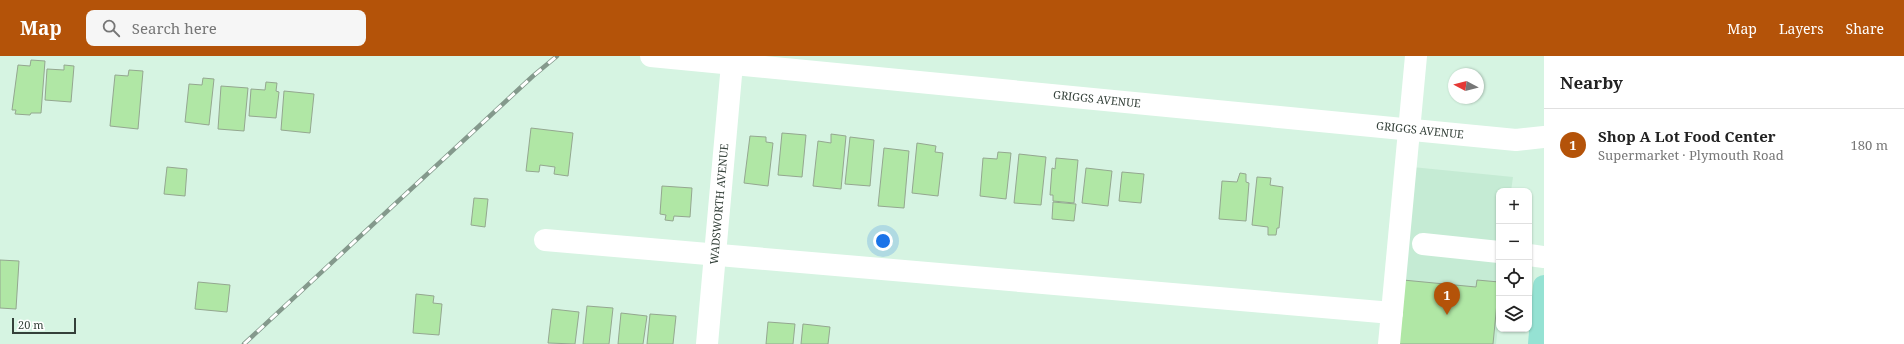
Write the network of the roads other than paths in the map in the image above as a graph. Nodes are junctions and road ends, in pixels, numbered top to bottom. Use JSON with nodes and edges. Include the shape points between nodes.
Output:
{"nodes":[{"id":1,"x":651,"y":56,"type":"edge"},
{"id":2,"x":1416,"y":56,"type":"edge"},
{"id":3,"x":732,"y":64,"type":"junction"},
{"id":4,"x":1410,"y":129,"type":"junction"},
{"id":5,"x":1544,"y":137,"type":"edge"},
{"id":6,"x":545,"y":240,"type":"dead end"},
{"id":7,"x":1423,"y":244,"type":"dead end"},
{"id":8,"x":1496,"y":252,"type":"edge"},
{"id":9,"x":715,"y":254,"type":"junction"},
{"id":10,"x":1532,"y":256,"type":"edge"},
{"id":11,"x":1544,"y":257,"type":"edge"},
{"id":12,"x":1544,"y":286,"type":"edge"},
{"id":13,"x":1392,"y":313,"type":"junction"},
{"id":14,"x":707,"y":344,"type":"edge"},
{"id":15,"x":1389,"y":344,"type":"edge"},
{"id":16,"x":1539,"y":344,"type":"edge"}],
"edges":[{"from":1,"to":3,"type":"street","name":"GRIGGS AVENUE"},
{"from":2,"to":4,"type":"street"},
{"from":3,"to":4,"type":"street","name":"GRIGGS AVENUE"},
{"from":3,"to":9,"type":"street","name":"WADSWORTH AVENUE"},
{"from":4,"to":5,"type":"street","name":"GRIGGS AVENUE","via":[[1523,140]]},
{"from":4,"to":13,"type":"street"},
{"from":6,"to":9,"type":"street"},
{"from":7,"to":8,"type":"street"},
{"from":9,"to":13,"type":"street"},
{"from":9,"to":14,"type":"street","name":"WADSWORTH AVENUE"},
{"from":10,"to":11,"type":"street"},
{"from":12,"to":16,"type":"main road"},
{"from":13,"to":15,"type":"street"}]}
